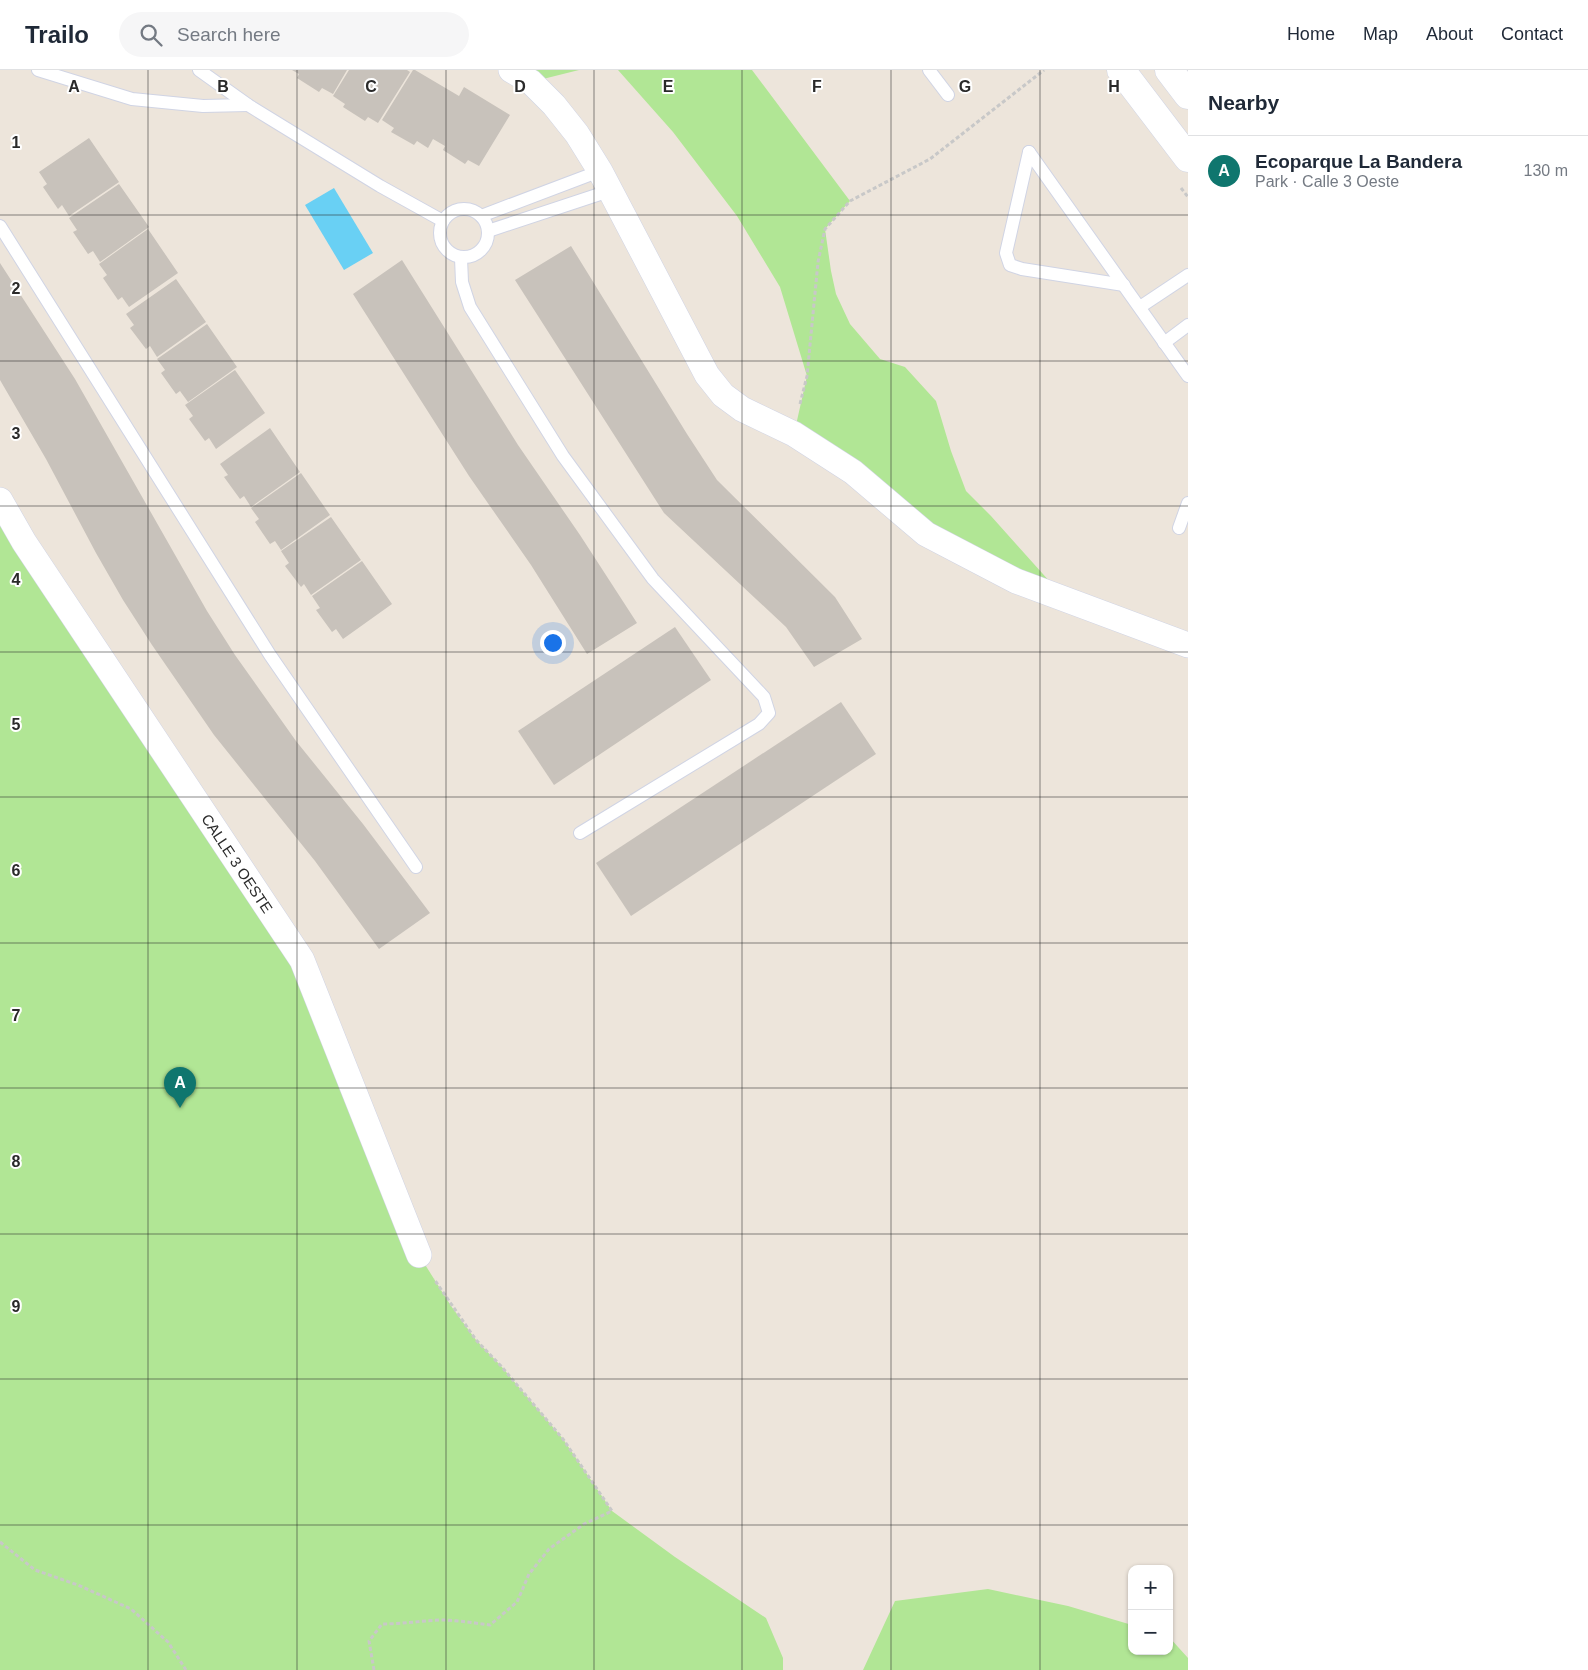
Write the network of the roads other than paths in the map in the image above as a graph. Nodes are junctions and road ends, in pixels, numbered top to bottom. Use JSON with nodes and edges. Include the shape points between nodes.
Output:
{"nodes":[{"id":1,"x":38,"y":70,"type":"edge"},
{"id":2,"x":199,"y":70,"type":"edge"},
{"id":3,"x":929,"y":70,"type":"edge"},
{"id":4,"x":1121,"y":70,"type":"edge"},
{"id":5,"x":1169,"y":70,"type":"edge"},
{"id":6,"x":521,"y":76,"type":"edge"},
{"id":7,"x":948,"y":95,"type":"dead end"},
{"id":8,"x":1188,"y":95,"type":"edge"},
{"id":9,"x":248,"y":106,"type":"junction"},
{"id":10,"x":1188,"y":158,"type":"edge"},
{"id":11,"x":604,"y":181,"type":"junction"},
{"id":12,"x":481,"y":216,"type":"junction"},
{"id":13,"x":443,"y":221,"type":"junction"},
{"id":14,"x":0,"y":226,"type":"edge"},
{"id":15,"x":488,"y":231,"type":"junction"},
{"id":16,"x":461,"y":258,"type":"junction"},
{"id":17,"x":1188,"y":274,"type":"edge"},
{"id":18,"x":1124,"y":285,"type":"junction"},
{"id":19,"x":1140,"y":307,"type":"junction"},
{"id":20,"x":1188,"y":325,"type":"edge"},
{"id":21,"x":1164,"y":342,"type":"junction"},
{"id":22,"x":1188,"y":376,"type":"edge"},
{"id":23,"x":0,"y":500,"type":"edge"},
{"id":24,"x":1188,"y":503,"type":"edge"},
{"id":25,"x":1179,"y":528,"type":"dead end"},
{"id":26,"x":1188,"y":645,"type":"edge"},
{"id":27,"x":580,"y":833,"type":"dead end"},
{"id":28,"x":416,"y":867,"type":"dead end"},
{"id":29,"x":419,"y":1255,"type":"road end"}],
"edges":[{"from":1,"to":9,"type":"lane","via":[[132,99],[203,106]]},
{"from":2,"to":9,"type":"lane"},
{"from":3,"to":7,"type":"lane"},
{"from":4,"to":10,"type":"main road"},
{"from":5,"to":8,"type":"main road"},
{"from":6,"to":11,"type":"street","via":[[554,105],[578,134]]},
{"from":9,"to":13,"type":"lane"},
{"from":11,"to":12,"type":"lane"},
{"from":11,"to":15,"type":"lane"},
{"from":11,"to":26,"type":"street","via":[[706,375],[723,395],[742,409],[794,434],[853,472],[926,534],[1016,581]]},
{"from":12,"to":13,"type":"lane","via":[[461,209],[450,213]]},
{"from":12,"to":15,"type":"lane"},
{"from":13,"to":16,"type":"lane","via":[[439,233],[442,244]]},
{"from":14,"to":28,"type":"lane","via":[[270,654]]},
{"from":15,"to":16,"type":"lane","via":[[481,250]]},
{"from":16,"to":27,"type":"lane","via":[[462,282],[470,308],[562,456],[652,579],[764,697],[769,713],[759,724]]},
{"from":17,"to":19,"type":"lane"},
{"from":18,"to":18,"type":"lane","via":[[1010,265],[1006,253],[1029,152]]},
{"from":18,"to":19,"type":"lane"},
{"from":19,"to":21,"type":"lane"},
{"from":20,"to":21,"type":"lane"},
{"from":21,"to":22,"type":"lane"},
{"from":23,"to":29,"type":"street","name":"CALLE 3 OESTE","via":[[24,542],[302,960]]},
{"from":24,"to":25,"type":"lane"}]}
